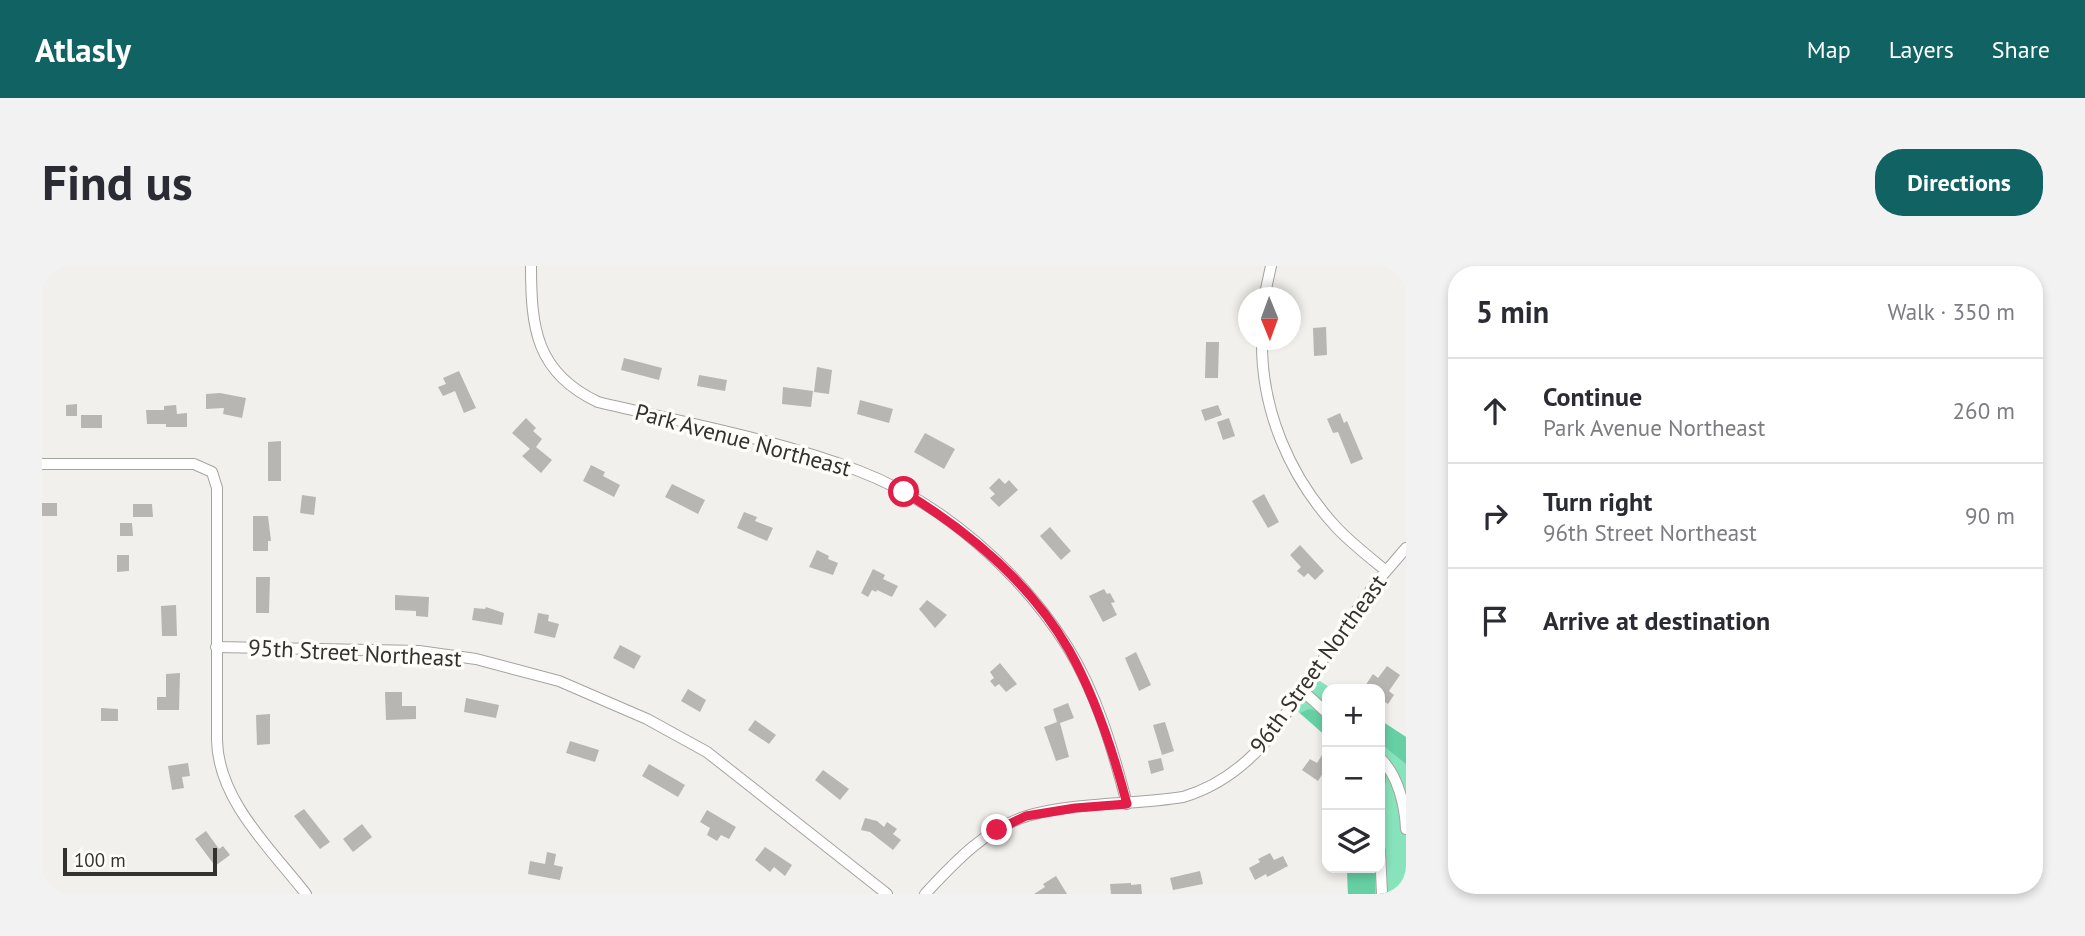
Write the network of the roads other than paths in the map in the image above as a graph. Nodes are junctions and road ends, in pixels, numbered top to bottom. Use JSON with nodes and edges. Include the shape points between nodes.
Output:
{"nodes":[{"id":1,"x":531,"y":266,"type":"edge"},
{"id":2,"x":1271,"y":266,"type":"edge"},
{"id":3,"x":1266,"y":287,"type":"edge"},
{"id":4,"x":1263,"y":350,"type":"edge"},
{"id":5,"x":42,"y":464,"type":"edge"},
{"id":6,"x":1406,"y":548,"type":"edge"},
{"id":7,"x":1385,"y":570,"type":"junction"},
{"id":8,"x":216,"y":647,"type":"junction"},
{"id":9,"x":1303,"y":691,"type":"junction"},
{"id":10,"x":1322,"y":708,"type":"edge"},
{"id":11,"x":1385,"y":765,"type":"edge"},
{"id":12,"x":1127,"y":804,"type":"junction"},
{"id":13,"x":1406,"y":829,"type":"edge"},
{"id":14,"x":1381,"y":873,"type":"edge"},
{"id":15,"x":306,"y":894,"type":"edge"},
{"id":16,"x":887,"y":894,"type":"edge"},
{"id":17,"x":925,"y":894,"type":"edge"},
{"id":18,"x":1382,"y":894,"type":"edge"}],
"edges":[{"from":1,"to":12,"type":"street","name":"Park Avenue Northeast","via":[[533,315],[543,353],[565,383],[581,394],[861,471],[904,492],[969,536],[1027,594],[1068,648],[1098,711]]},
{"from":2,"to":3,"type":"street"},
{"from":4,"to":7,"type":"street","via":[[1266,394],[1286,454],[1324,513]]},
{"from":5,"to":8,"type":"street","via":[[194,464],[212,472],[217,488]]},
{"from":6,"to":7,"type":"street","name":"96th Street Northeast"},
{"from":7,"to":9,"type":"street","name":"96th Street Northeast"},
{"from":8,"to":15,"type":"street","via":[[221,771],[243,814]]},
{"from":8,"to":16,"type":"street","name":"95th Street Northeast","via":[[419,651],[549,677],[647,719],[707,752]]},
{"from":9,"to":10,"type":"street"},
{"from":9,"to":12,"type":"street","name":"96th Street Northeast","via":[[1256,754],[1233,773],[1183,797]]},
{"from":11,"to":13,"type":"street","via":[[1400,794]]},
{"from":12,"to":17,"type":"street","name":"96th Street Northeast","via":[[1026,816],[983,839]]},
{"from":14,"to":18,"type":"street"}]}
